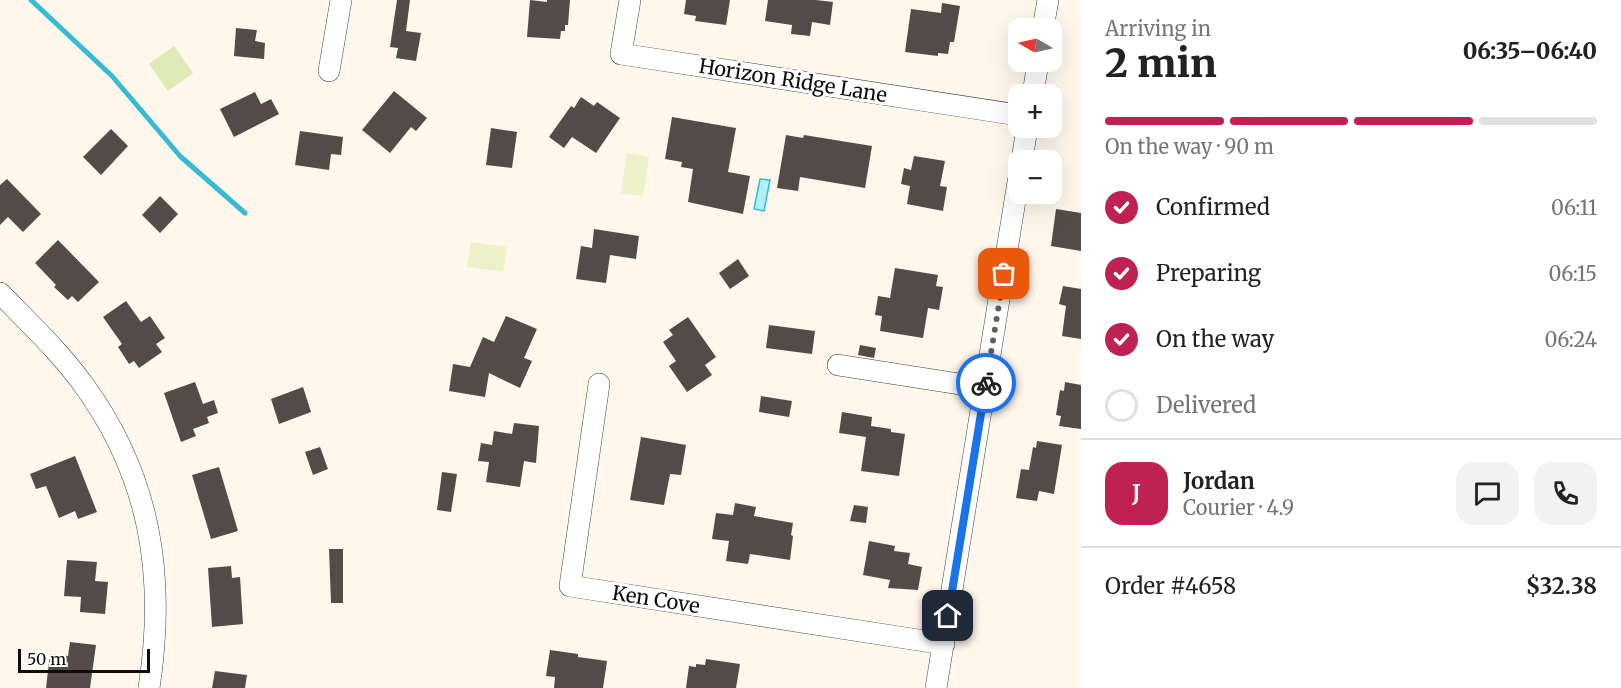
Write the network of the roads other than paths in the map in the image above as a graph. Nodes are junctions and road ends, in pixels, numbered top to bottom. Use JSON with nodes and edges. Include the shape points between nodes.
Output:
{"nodes":[{"id":1,"x":340,"y":0,"type":"edge"},
{"id":2,"x":630,"y":0,"type":"edge"},
{"id":3,"x":1048,"y":0,"type":"edge"},
{"id":4,"x":1045,"y":18,"type":"edge"},
{"id":5,"x":329,"y":71,"type":"dead end"},
{"id":6,"x":1008,"y":113,"type":"edge"},
{"id":7,"x":1014,"y":204,"type":"edge"},
{"id":8,"x":0,"y":293,"type":"edge"},
{"id":9,"x":838,"y":365,"type":"dead end"},
{"id":10,"x":599,"y":384,"type":"dead end"},
{"id":11,"x":985,"y":388,"type":"junction"},
{"id":12,"x":944,"y":644,"type":"junction"},
{"id":13,"x":149,"y":688,"type":"edge"},
{"id":14,"x":936,"y":688,"type":"edge"}],
"edges":[{"from":1,"to":5,"type":"street"},
{"from":2,"to":6,"type":"street","name":"Horizon Ridge Lane","via":[[621,54]]},
{"from":3,"to":4,"type":"street"},
{"from":7,"to":11,"type":"street"},
{"from":8,"to":13,"type":"street","via":[[83,383],[127,461],[147,523],[157,588]]},
{"from":9,"to":11,"type":"street"},
{"from":10,"to":12,"type":"street","name":"Ken Cove","via":[[570,586]]},
{"from":11,"to":12,"type":"street"},
{"from":12,"to":14,"type":"street"}]}
